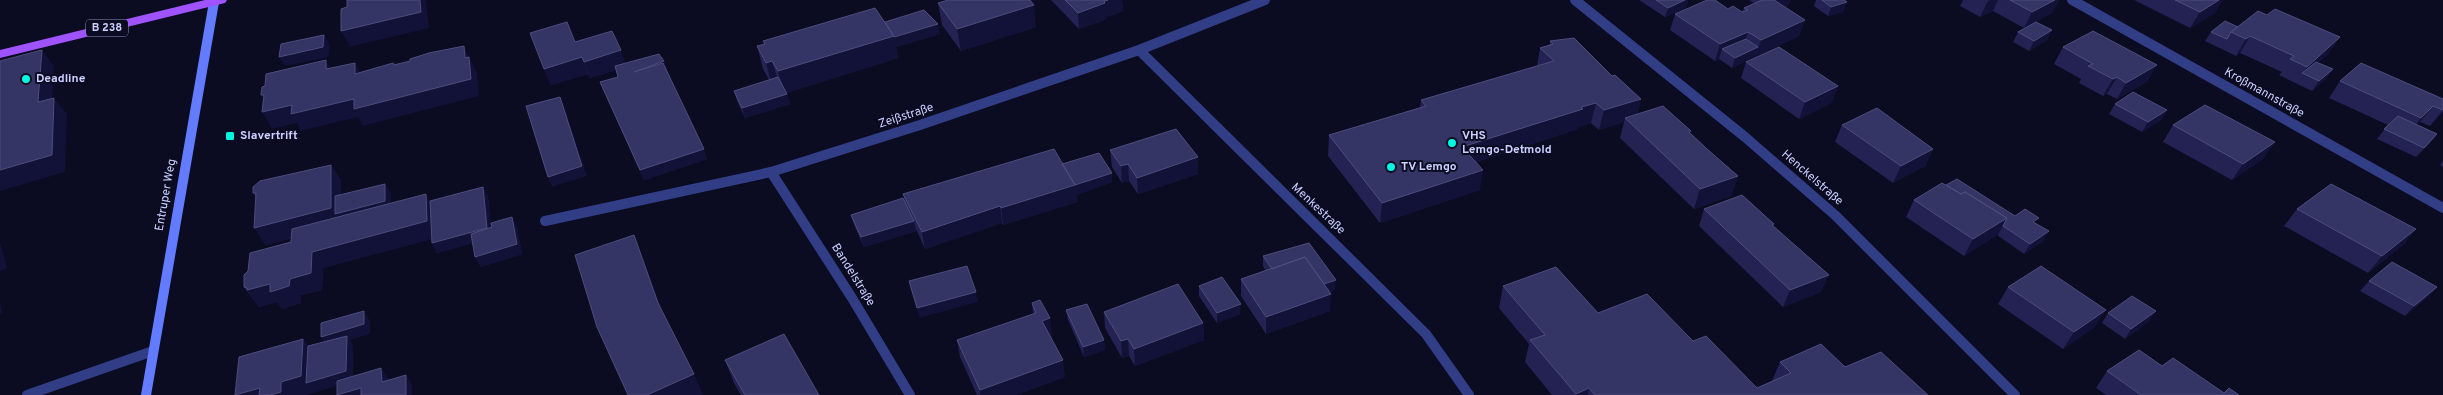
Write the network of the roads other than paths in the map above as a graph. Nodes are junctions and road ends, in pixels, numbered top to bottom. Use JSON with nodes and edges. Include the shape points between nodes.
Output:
{"nodes":[{"id":1,"x":1265,"y":0,"type":"edge"},
{"id":2,"x":1576,"y":0,"type":"edge"},
{"id":3,"x":2072,"y":0,"type":"edge"},
{"id":4,"x":216,"y":1,"type":"edge"},
{"id":5,"x":1139,"y":50,"type":"junction"},
{"id":6,"x":0,"y":54,"type":"edge"},
{"id":7,"x":771,"y":172,"type":"junction"},
{"id":8,"x":2443,"y":208,"type":"edge"},
{"id":9,"x":545,"y":221,"type":"dead end"},
{"id":10,"x":153,"y":351,"type":"junction"},
{"id":11,"x":28,"y":395,"type":"edge"},
{"id":12,"x":146,"y":395,"type":"edge"},
{"id":13,"x":910,"y":395,"type":"edge"},
{"id":14,"x":1469,"y":395,"type":"edge"},
{"id":15,"x":2015,"y":395,"type":"edge"}],
"edges":[{"from":1,"to":5,"type":"street","name":"Zeißstraße"},
{"from":2,"to":15,"type":"street","name":"Henckelstraße","via":[[1745,137],[1835,215]]},
{"from":3,"to":8,"type":"street","name":"Kroßmannstraße"},
{"from":4,"to":6,"type":"main road","number":"B 238"},
{"from":4,"to":10,"type":"main road","name":"Entruper Weg"},
{"from":5,"to":7,"type":"street","name":"Zeißstraße"},
{"from":5,"to":14,"type":"street","name":"Menkestraße","via":[[1426,334]]},
{"from":7,"to":9,"type":"street","name":"Zeißstraße"},
{"from":7,"to":13,"type":"street","name":"Bandelstraße"},
{"from":10,"to":11,"type":"street"},
{"from":10,"to":12,"type":"main road","name":"Entruper Weg"}]}
